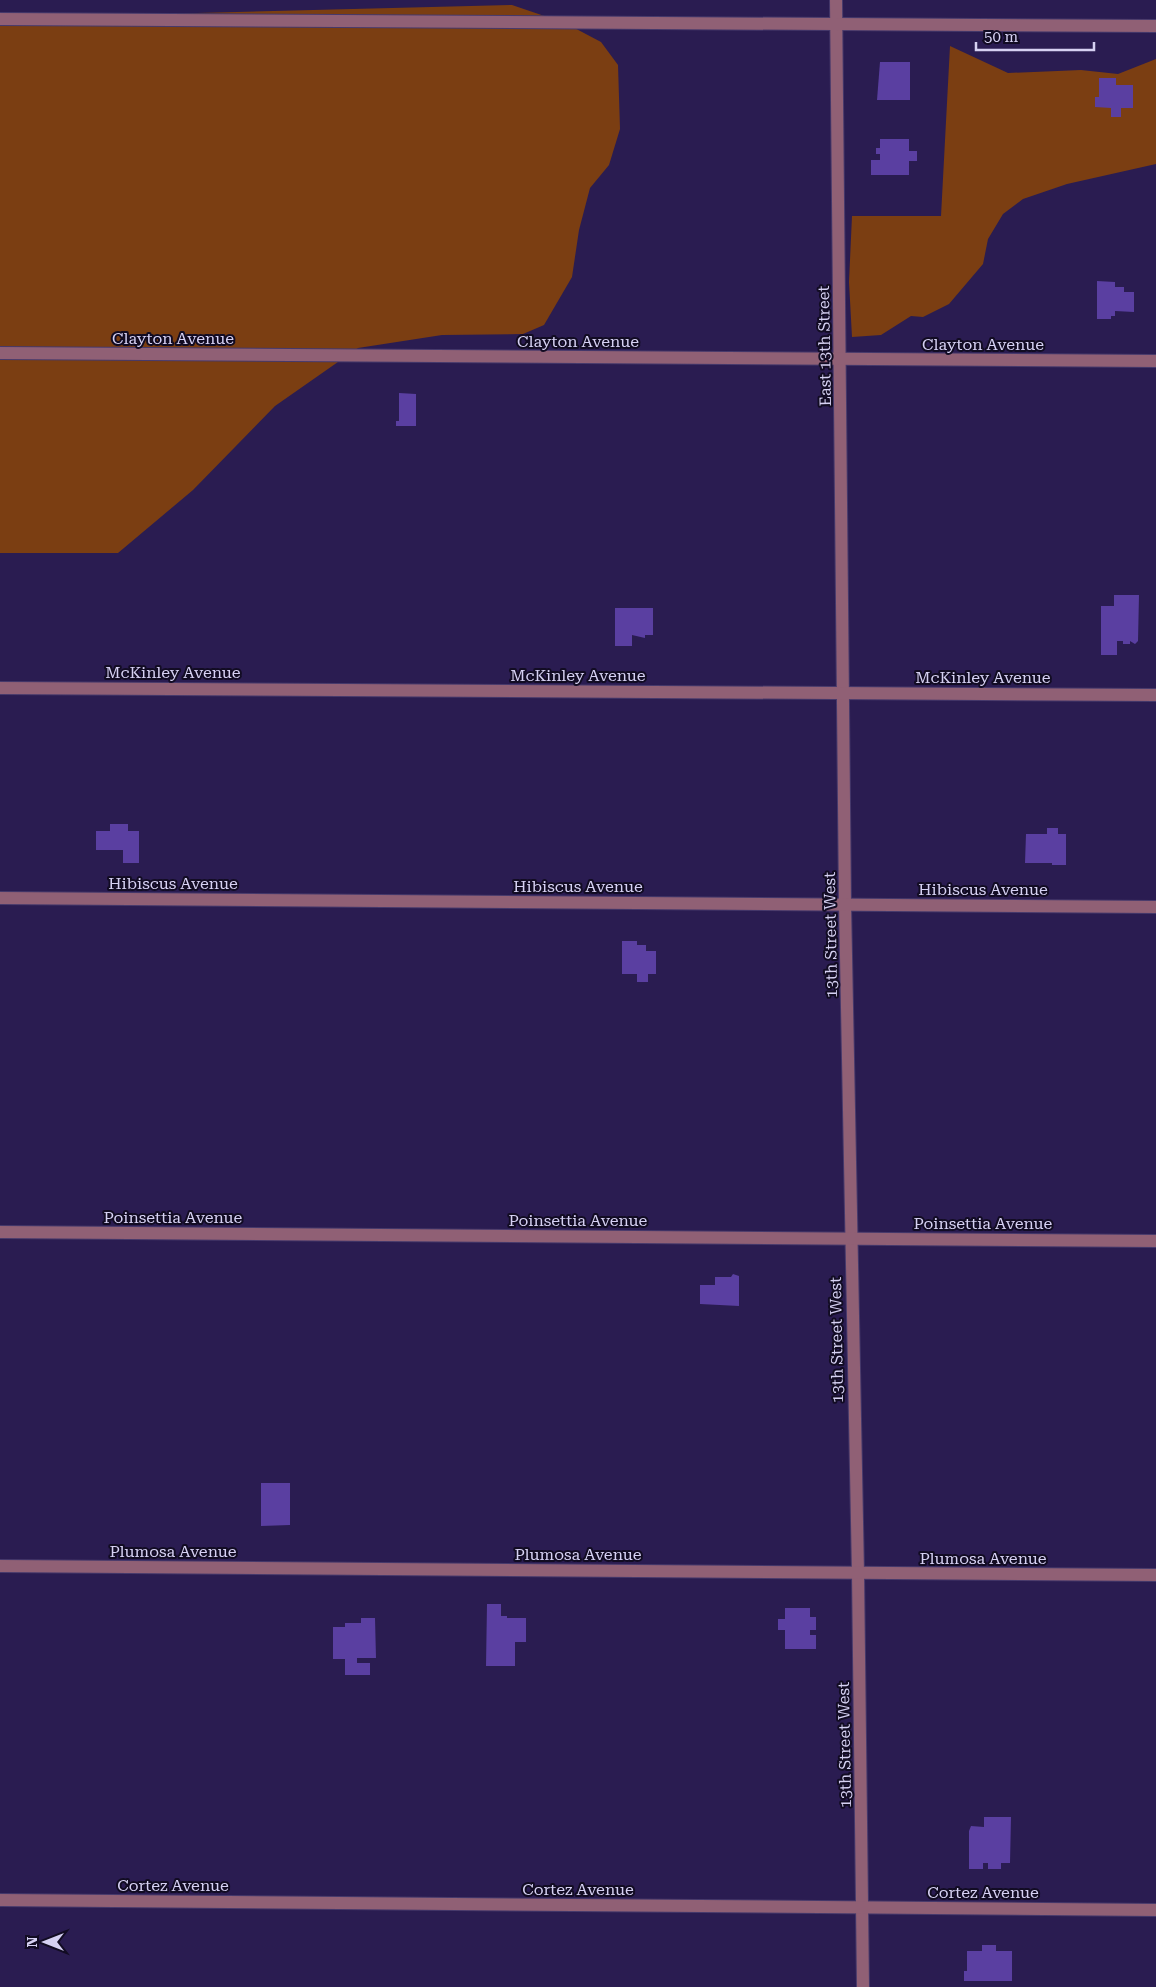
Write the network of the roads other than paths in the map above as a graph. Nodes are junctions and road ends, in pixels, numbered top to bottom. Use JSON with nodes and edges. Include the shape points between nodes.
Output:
{"nodes":[{"id":1,"x":836,"y":0,"type":"edge"},
{"id":2,"x":0,"y":19,"type":"edge"},
{"id":3,"x":836,"y":24,"type":"junction"},
{"id":4,"x":1156,"y":26,"type":"edge"},
{"id":5,"x":0,"y":353,"type":"edge"},
{"id":6,"x":840,"y":359,"type":"junction"},
{"id":7,"x":1156,"y":361,"type":"edge"},
{"id":8,"x":0,"y":688,"type":"edge"},
{"id":9,"x":844,"y":693,"type":"junction"},
{"id":10,"x":1156,"y":695,"type":"edge"},
{"id":11,"x":0,"y":898,"type":"edge"},
{"id":12,"x":845,"y":904,"type":"junction"},
{"id":13,"x":1156,"y":907,"type":"edge"},
{"id":14,"x":0,"y":1232,"type":"edge"},
{"id":15,"x":851,"y":1239,"type":"junction"},
{"id":16,"x":1156,"y":1241,"type":"edge"},
{"id":17,"x":0,"y":1566,"type":"edge"},
{"id":18,"x":858,"y":1573,"type":"junction"},
{"id":19,"x":1156,"y":1575,"type":"edge"},
{"id":20,"x":0,"y":1900,"type":"edge"},
{"id":21,"x":862,"y":1907,"type":"junction"},
{"id":22,"x":1156,"y":1910,"type":"edge"},
{"id":23,"x":863,"y":1987,"type":"edge"}],
"edges":[{"from":1,"to":3,"type":"street","name":"East 13th Street"},
{"from":2,"to":3,"type":"street"},
{"from":3,"to":4,"type":"street"},
{"from":3,"to":6,"type":"street","name":"East 13th Street"},
{"from":5,"to":6,"type":"street","name":"Clayton Avenue"},
{"from":6,"to":7,"type":"street","name":"Clayton Avenue"},
{"from":6,"to":9,"type":"street","name":"East 13th Street"},
{"from":8,"to":9,"type":"street","name":"McKinley Avenue"},
{"from":9,"to":10,"type":"street","name":"McKinley Avenue"},
{"from":9,"to":12,"type":"street","name":"13th Street West"},
{"from":11,"to":12,"type":"street","name":"Hibiscus Avenue"},
{"from":12,"to":13,"type":"street","name":"Hibiscus Avenue"},
{"from":12,"to":15,"type":"street","name":"13th Street West"},
{"from":14,"to":15,"type":"street","name":"Poinsettia Avenue"},
{"from":15,"to":16,"type":"street","name":"Poinsettia Avenue"},
{"from":15,"to":18,"type":"street","name":"13th Street West"},
{"from":17,"to":18,"type":"street","name":"Plumosa Avenue"},
{"from":18,"to":19,"type":"street","name":"Plumosa Avenue"},
{"from":18,"to":21,"type":"street","name":"13th Street West"},
{"from":20,"to":21,"type":"street","name":"Cortez Avenue"},
{"from":21,"to":22,"type":"street","name":"Cortez Avenue"},
{"from":21,"to":23,"type":"street","name":"13th Street West"}]}
